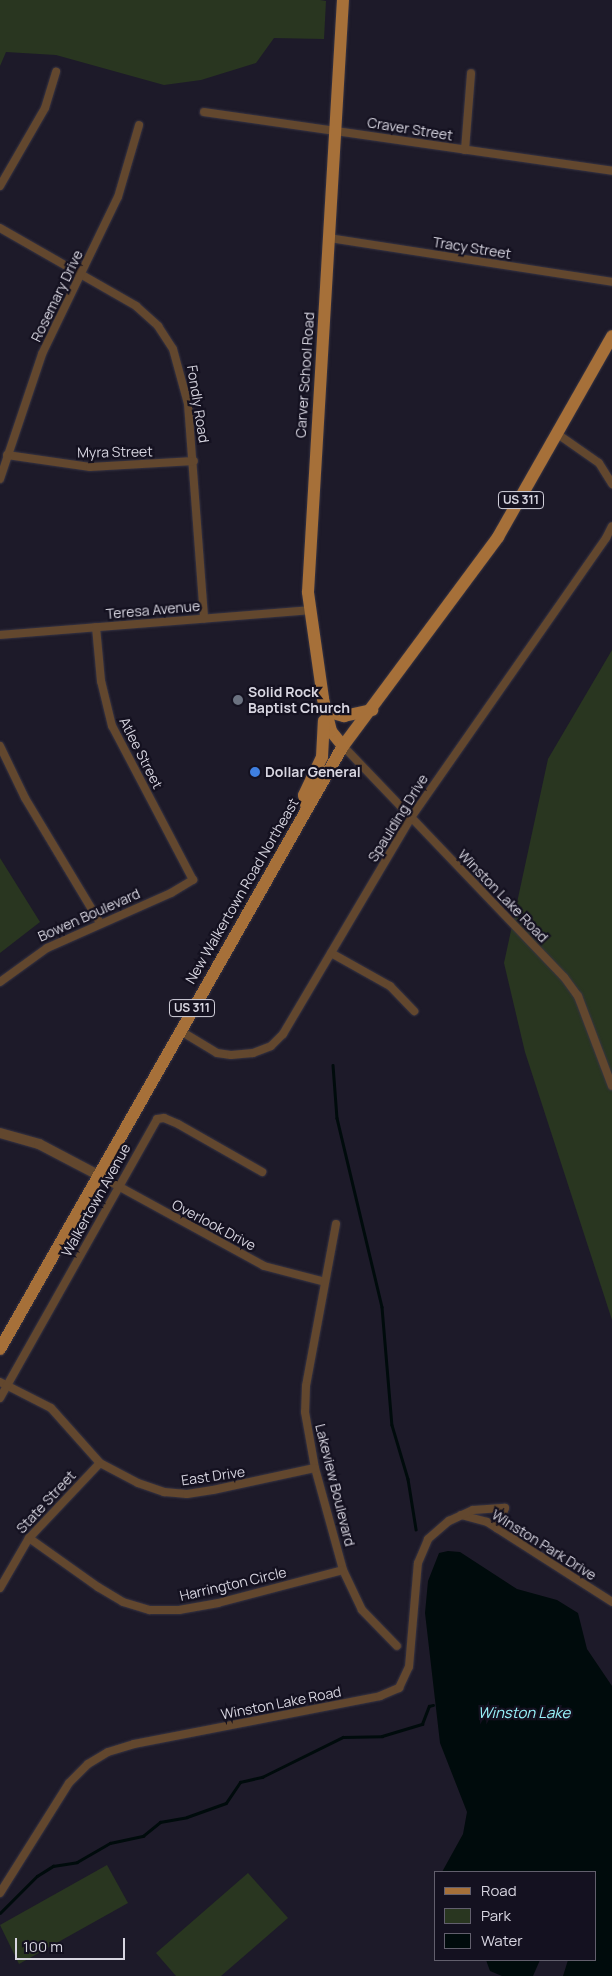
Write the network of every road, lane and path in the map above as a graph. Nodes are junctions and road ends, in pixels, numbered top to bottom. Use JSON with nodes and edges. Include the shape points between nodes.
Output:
{"nodes":[{"id":1,"x":343,"y":0,"type":"edge"},
{"id":2,"x":56,"y":72,"type":"dead end"},
{"id":3,"x":471,"y":73,"type":"dead end"},
{"id":4,"x":204,"y":112,"type":"dead end"},
{"id":5,"x":139,"y":125,"type":"dead end"},
{"id":6,"x":336,"y":129,"type":"junction"},
{"id":7,"x":464,"y":150,"type":"junction"},
{"id":8,"x":612,"y":170,"type":"edge"},
{"id":9,"x":0,"y":186,"type":"edge"},
{"id":10,"x":0,"y":228,"type":"edge"},
{"id":11,"x":329,"y":238,"type":"junction"},
{"id":12,"x":82,"y":273,"type":"junction"},
{"id":13,"x":612,"y":282,"type":"edge"},
{"id":14,"x":612,"y":336,"type":"edge"},
{"id":15,"x":556,"y":433,"type":"junction"},
{"id":16,"x":7,"y":455,"type":"junction"},
{"id":17,"x":194,"y":461,"type":"junction"},
{"id":18,"x":0,"y":479,"type":"edge"},
{"id":19,"x":612,"y":484,"type":"edge"},
{"id":20,"x":612,"y":526,"type":"edge"},
{"id":21,"x":308,"y":610,"type":"junction"},
{"id":22,"x":204,"y":618,"type":"junction"},
{"id":23,"x":96,"y":627,"type":"junction"},
{"id":24,"x":0,"y":636,"type":"edge"},
{"id":25,"x":372,"y":710,"type":"junction"},
{"id":26,"x":326,"y":711,"type":"junction"},
{"id":27,"x":0,"y":746,"type":"edge"},
{"id":28,"x":343,"y":746,"type":"junction"},
{"id":29,"x":306,"y":809,"type":"junction"},
{"id":30,"x":410,"y":819,"type":"junction"},
{"id":31,"x":192,"y":880,"type":"joint"},
{"id":32,"x":100,"y":923,"type":"junction"},
{"id":33,"x":331,"y":953,"type":"junction"},
{"id":34,"x":0,"y":982,"type":"edge"},
{"id":35,"x":414,"y":1010,"type":"dead end"},
{"id":36,"x":179,"y":1030,"type":"junction"},
{"id":37,"x":612,"y":1086,"type":"edge"},
{"id":38,"x":0,"y":1132,"type":"edge"},
{"id":39,"x":262,"y":1172,"type":"dead end"},
{"id":40,"x":98,"y":1175,"type":"junction"},
{"id":41,"x":119,"y":1186,"type":"junction"},
{"id":42,"x":336,"y":1224,"type":"dead end"},
{"id":43,"x":325,"y":1282,"type":"junction"},
{"id":44,"x":0,"y":1349,"type":"edge"},
{"id":45,"x":3,"y":1384,"type":"edge"},
{"id":46,"x":0,"y":1398,"type":"edge"},
{"id":47,"x":100,"y":1463,"type":"junction"},
{"id":48,"x":315,"y":1468,"type":"junction"},
{"id":49,"x":461,"y":1515,"type":"junction"},
{"id":50,"x":497,"y":1529,"type":"junction"},
{"id":51,"x":29,"y":1538,"type":"junction"},
{"id":52,"x":343,"y":1570,"type":"junction"},
{"id":53,"x":0,"y":1588,"type":"edge"},
{"id":54,"x":612,"y":1602,"type":"edge"},
{"id":55,"x":397,"y":1646,"type":"dead end"},
{"id":56,"x":0,"y":1893,"type":"edge"}],
"edges":[{"from":1,"to":6,"type":"main road","name":"Carver School Road"},
{"from":2,"to":9,"type":"street","via":[[45,108]]},
{"from":3,"to":7,"type":"street"},
{"from":4,"to":6,"type":"street","name":"Craver Street"},
{"from":5,"to":12,"type":"street","name":"Rosemary Drive","via":[[118,197]]},
{"from":6,"to":7,"type":"street","name":"Craver Street"},
{"from":6,"to":11,"type":"main road","name":"Carver School Road"},
{"from":7,"to":8,"type":"street","name":"Craver Street"},
{"from":10,"to":12,"type":"street","name":"Fondly Road"},
{"from":11,"to":13,"type":"street","name":"Tracy Street"},
{"from":11,"to":21,"type":"main road","name":"Carver School Road","via":[[308,562]]},
{"from":12,"to":16,"type":"street","name":"Rosemary Drive","via":[[42,354]]},
{"from":12,"to":17,"type":"street","name":"Fondly Road","via":[[136,306],[166,337],[184,377]]},
{"from":14,"to":15,"type":"main road","name":"New Walkertown Road Northeast","number":"US 311"},
{"from":15,"to":19,"type":"street","via":[[599,463]]},
{"from":15,"to":25,"type":"main road","name":"New Walkertown Road Northeast","number":"US 311","via":[[498,537],[402,664]]},
{"from":16,"to":17,"type":"street","name":"Myra Street","via":[[90,467]]},
{"from":16,"to":18,"type":"street","name":"Rosemary Drive"},
{"from":17,"to":22,"type":"street","name":"Fondly Road"},
{"from":20,"to":30,"type":"street","name":"Spaulding Drive"},
{"from":21,"to":22,"type":"street","name":"Teresa Avenue"},
{"from":21,"to":26,"type":"main road","name":"Carver School Road"},
{"from":22,"to":23,"type":"street","name":"Teresa Avenue"},
{"from":23,"to":24,"type":"street","name":"Teresa Avenue"},
{"from":23,"to":31,"type":"street","name":"Atlee Street","via":[[101,681],[112,726]]},
{"from":25,"to":26,"type":"main road","via":[[344,716]]},
{"from":25,"to":28,"type":"main road","name":"New Walkertown Road Northeast","number":"US 311"},
{"from":26,"to":28,"type":"main road","name":"Carver School Road","via":[[331,731]]},
{"from":26,"to":29,"type":"main road","via":[[322,757],[304,795]]},
{"from":27,"to":32,"type":"street","via":[[25,798]]},
{"from":28,"to":29,"type":"main road","name":"New Walkertown Road Northeast","number":"US 311"},
{"from":28,"to":30,"type":"street","name":"Winston Lake Road"},
{"from":29,"to":36,"type":"main road","name":"New Walkertown Road Northeast","number":"US 311"},
{"from":30,"to":33,"type":"street","name":"Spaulding Drive"},
{"from":30,"to":37,"type":"street","name":"Winston Lake Road","via":[[564,977],[578,996]]},
{"from":31,"to":32,"type":"street","name":"Bowen Boulevard","via":[[171,893]]},
{"from":32,"to":34,"type":"street","name":"Bowen Boulevard","via":[[39,952]]},
{"from":33,"to":35,"type":"street","via":[[390,986]]},
{"from":33,"to":36,"type":"street","name":"Spaulding Drive","via":[[283,1034],[271,1046],[253,1053],[217,1054]]},
{"from":36,"to":40,"type":"main road","name":"New Walkertown Road Northeast","number":"US 311"},
{"from":38,"to":40,"type":"street","via":[[38,1144]]},
{"from":39,"to":41,"type":"street","name":"Walkertown Avenue","via":[[178,1124],[159,1118]]},
{"from":40,"to":41,"type":"street","name":"Overlook Drive"},
{"from":40,"to":44,"type":"main road","name":"New Walkertown Road Northeast","number":"US 311"},
{"from":41,"to":43,"type":"street","name":"Overlook Drive","via":[[264,1266]]},
{"from":41,"to":45,"type":"street","name":"Walkertown Avenue"},
{"from":42,"to":43,"type":"street","name":"Lakeview Boulevard"},
{"from":43,"to":48,"type":"street","name":"Lakeview Boulevard","via":[[306,1386],[305,1412]]},
{"from":45,"to":46,"type":"street","name":"Walkertown Avenue"},
{"from":45,"to":47,"type":"street","name":"East Drive","via":[[51,1408]]},
{"from":47,"to":48,"type":"street","name":"East Drive","via":[[138,1483],[177,1494],[213,1490]]},
{"from":47,"to":51,"type":"street","name":"State Street"},
{"from":48,"to":52,"type":"street","name":"Lakeview Boulevard"},
{"from":49,"to":50,"type":"street","name":"Winston Park Drive","via":[[487,1522]]},
{"from":49,"to":50,"type":"street","name":"Winston Lake Road","via":[[473,1510],[505,1508]]},
{"from":49,"to":56,"type":"street","name":"Winston Lake Road","via":[[433,1534],[421,1554],[409,1667],[398,1688],[380,1696],[138,1743],[108,1752],[88,1764],[69,1783]]},
{"from":50,"to":54,"type":"street","name":"Winston Park Drive"},
{"from":51,"to":52,"type":"street","name":"Harrington Circle","via":[[98,1588],[123,1602],[150,1610],[180,1610],[218,1603]]},
{"from":51,"to":53,"type":"street","name":"State Street"},
{"from":52,"to":55,"type":"street","name":"Lakeview Boulevard","via":[[362,1610]]}]}
